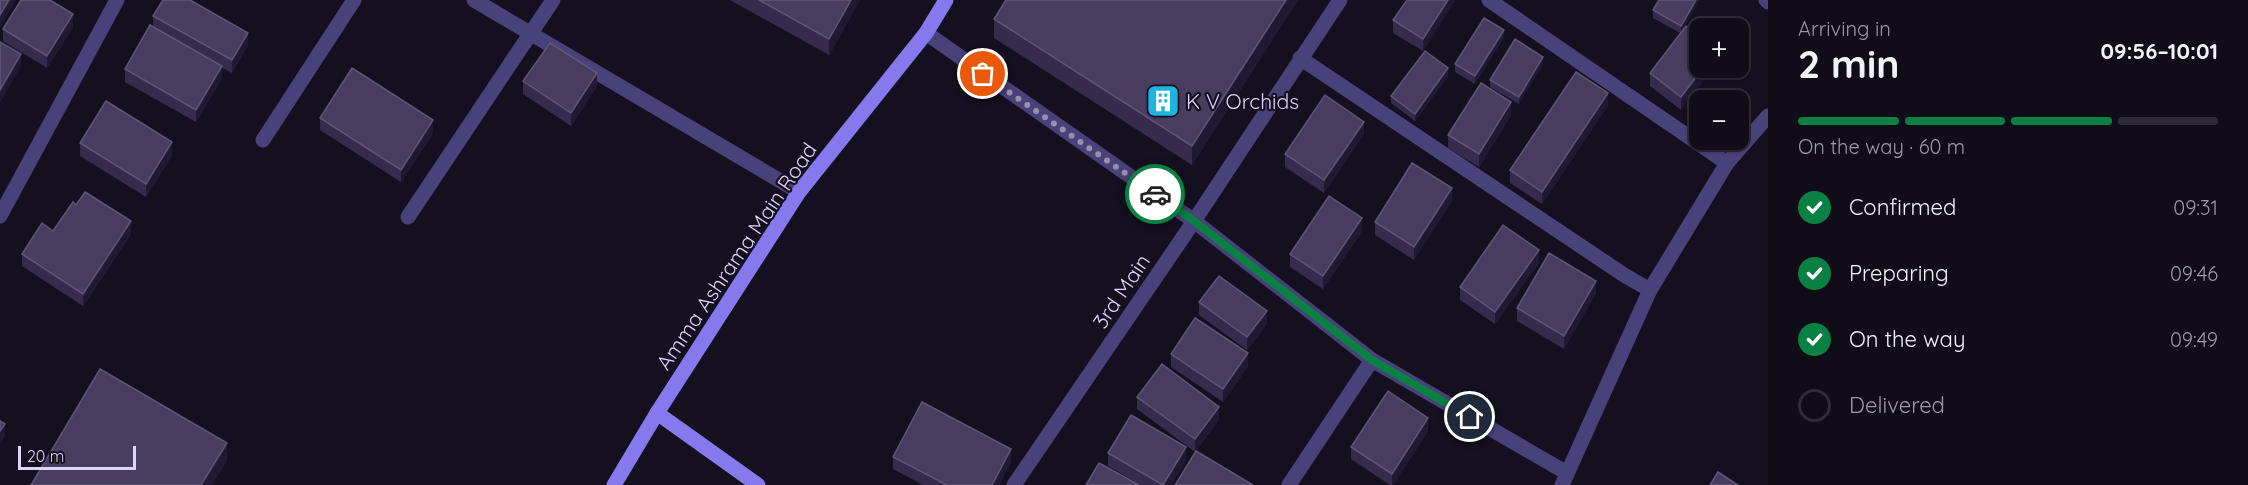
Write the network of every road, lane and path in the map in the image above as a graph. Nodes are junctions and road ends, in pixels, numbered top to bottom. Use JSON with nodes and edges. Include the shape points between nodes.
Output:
{"nodes":[{"id":1,"x":117,"y":0,"type":"edge"},
{"id":2,"x":354,"y":0,"type":"edge"},
{"id":3,"x":474,"y":0,"type":"edge"},
{"id":4,"x":554,"y":0,"type":"edge"},
{"id":5,"x":946,"y":0,"type":"edge"},
{"id":6,"x":1340,"y":0,"type":"edge"},
{"id":7,"x":1489,"y":0,"type":"edge"},
{"id":8,"x":926,"y":33,"type":"junction"},
{"id":9,"x":531,"y":34,"type":"junction"},
{"id":10,"x":1300,"y":58,"type":"junction"},
{"id":11,"x":1768,"y":116,"type":"edge"},
{"id":12,"x":263,"y":140,"type":"dead end"},
{"id":13,"x":1727,"y":163,"type":"junction"},
{"id":14,"x":799,"y":192,"type":"junction"},
{"id":15,"x":0,"y":216,"type":"edge"},
{"id":16,"x":408,"y":218,"type":"dead end"},
{"id":17,"x":1194,"y":221,"type":"junction"},
{"id":18,"x":1650,"y":290,"type":"junction"},
{"id":19,"x":1372,"y":360,"type":"junction"},
{"id":20,"x":657,"y":413,"type":"junction"},
{"id":21,"x":1564,"y":479,"type":"edge"},
{"id":22,"x":614,"y":485,"type":"edge"},
{"id":23,"x":758,"y":485,"type":"edge"},
{"id":24,"x":1014,"y":485,"type":"edge"},
{"id":25,"x":1289,"y":485,"type":"edge"}],
"edges":[{"from":1,"to":15,"type":"street"},
{"from":2,"to":12,"type":"street"},
{"from":3,"to":9,"type":"street"},
{"from":4,"to":9,"type":"street"},
{"from":5,"to":8,"type":"street","name":"Amma Ashrama Main Road"},
{"from":6,"to":10,"type":"street","name":"3rd Main"},
{"from":7,"to":13,"type":"street"},
{"from":8,"to":14,"type":"street","name":"Amma Ashrama Main Road"},
{"from":8,"to":17,"type":"street"},
{"from":9,"to":14,"type":"street"},
{"from":9,"to":16,"type":"street"},
{"from":10,"to":17,"type":"street","name":"3rd Main"},
{"from":10,"to":18,"type":"street"},
{"from":11,"to":13,"type":"street"},
{"from":13,"to":18,"type":"street"},
{"from":14,"to":20,"type":"street","name":"Amma Ashrama Main Road"},
{"from":17,"to":19,"type":"street"},
{"from":17,"to":24,"type":"street","name":"3rd Main"},
{"from":18,"to":21,"type":"street"},
{"from":19,"to":21,"type":"street"},
{"from":19,"to":25,"type":"street"},
{"from":20,"to":22,"type":"street","name":"Amma Ashrama Main Road"},
{"from":20,"to":23,"type":"street"}]}
